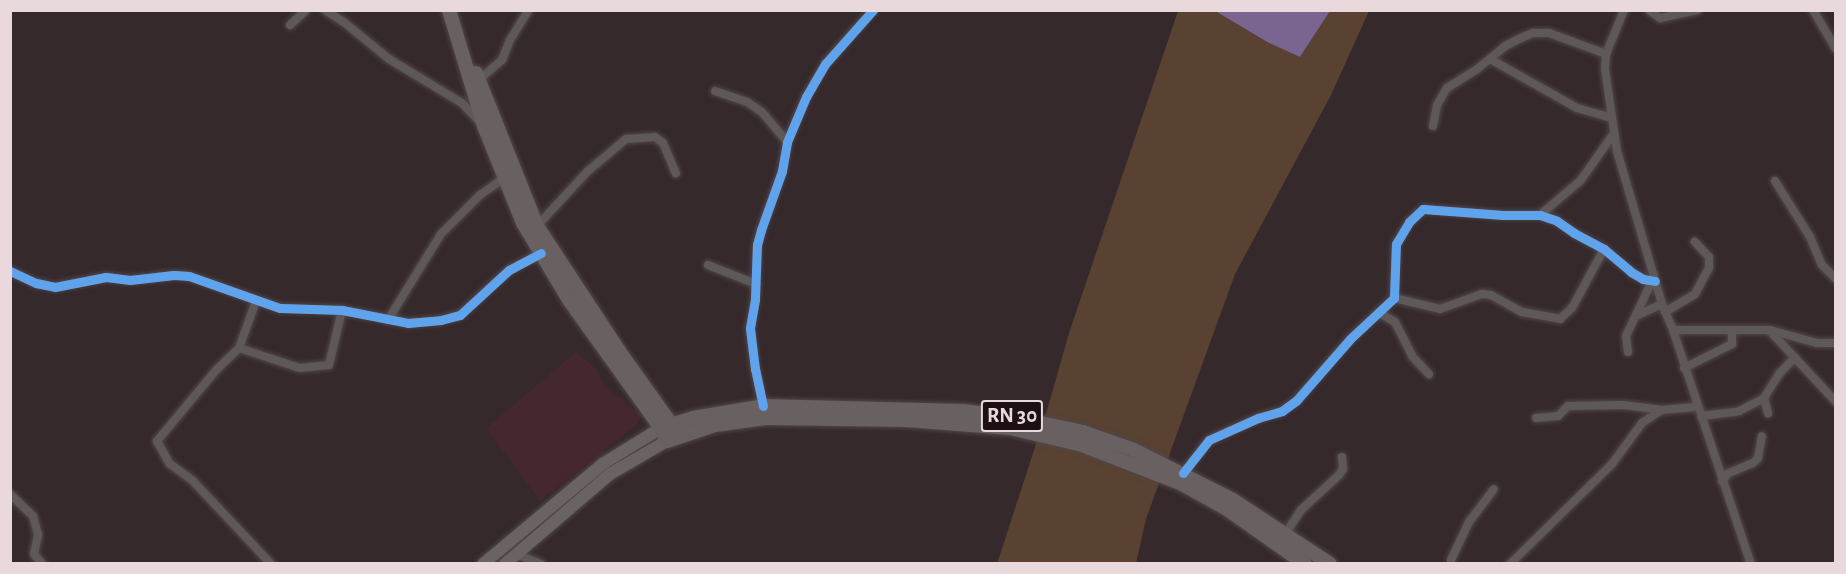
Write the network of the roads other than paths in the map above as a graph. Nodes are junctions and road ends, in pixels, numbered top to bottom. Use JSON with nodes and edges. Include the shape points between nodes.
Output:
{"nodes":[{"id":1,"x":306,"y":10,"type":"edge"},
{"id":2,"x":325,"y":10,"type":"edge"},
{"id":3,"x":449,"y":10,"type":"edge"},
{"id":4,"x":529,"y":10,"type":"edge"},
{"id":5,"x":873,"y":10,"type":"edge"},
{"id":6,"x":1624,"y":10,"type":"edge"},
{"id":7,"x":1649,"y":10,"type":"edge"},
{"id":8,"x":1697,"y":10,"type":"edge"},
{"id":9,"x":1813,"y":10,"type":"edge"},
{"id":10,"x":290,"y":25,"type":"dead end"},
{"id":11,"x":456,"y":30,"type":"junction"},
{"id":12,"x":1836,"y":50,"type":"edge"},
{"id":13,"x":1606,"y":54,"type":"junction"},
{"id":14,"x":1490,"y":59,"type":"junction"},
{"id":15,"x":480,"y":79,"type":"junction"},
{"id":16,"x":716,"y":91,"type":"dead end"},
{"id":17,"x":1611,"y":118,"type":"junction"},
{"id":18,"x":484,"y":126,"type":"junction"},
{"id":19,"x":1433,"y":126,"type":"dead end"},
{"id":20,"x":1614,"y":133,"type":"junction"},
{"id":21,"x":787,"y":142,"type":"junction"},
{"id":22,"x":676,"y":173,"type":"dead end"},
{"id":23,"x":504,"y":178,"type":"junction"},
{"id":24,"x":1775,"y":181,"type":"dead end"},
{"id":25,"x":1540,"y":215,"type":"junction"},
{"id":26,"x":537,"y":226,"type":"junction"},
{"id":27,"x":1695,"y":242,"type":"dead end"},
{"id":28,"x":1604,"y":249,"type":"junction"},
{"id":29,"x":541,"y":253,"type":"junction"},
{"id":30,"x":708,"y":265,"type":"dead end"},
{"id":31,"x":10,"y":271,"type":"edge"},
{"id":32,"x":1836,"y":279,"type":"edge"},
{"id":33,"x":1654,"y":281,"type":"junction"},
{"id":34,"x":756,"y":284,"type":"junction"},
{"id":35,"x":1394,"y":298,"type":"junction"},
{"id":36,"x":256,"y":301,"type":"junction"},
{"id":37,"x":1664,"y":308,"type":"junction"},
{"id":38,"x":342,"y":310,"type":"junction"},
{"id":39,"x":1380,"y":313,"type":"junction"},
{"id":40,"x":1637,"y":315,"type":"junction"},
{"id":41,"x":388,"y":320,"type":"junction"},
{"id":42,"x":1673,"y":330,"type":"junction"},
{"id":43,"x":1732,"y":330,"type":"junction"},
{"id":44,"x":1770,"y":330,"type":"junction"},
{"id":45,"x":1836,"y":343,"type":"edge"},
{"id":46,"x":239,"y":348,"type":"junction"},
{"id":47,"x":1628,"y":352,"type":"dead end"},
{"id":48,"x":1795,"y":357,"type":"junction"},
{"id":49,"x":1684,"y":368,"type":"junction"},
{"id":50,"x":1429,"y":374,"type":"dead end"},
{"id":51,"x":1764,"y":398,"type":"junction"},
{"id":52,"x":1836,"y":402,"type":"edge"},
{"id":53,"x":763,"y":406,"type":"junction"},
{"id":54,"x":1698,"y":407,"type":"junction"},
{"id":55,"x":1661,"y":410,"type":"junction"},
{"id":56,"x":1768,"y":412,"type":"dead end"},
{"id":57,"x":1701,"y":416,"type":"junction"},
{"id":58,"x":1536,"y":418,"type":"dead end"},
{"id":59,"x":670,"y":432,"type":"junction"},
{"id":60,"x":1762,"y":436,"type":"dead end"},
{"id":61,"x":1342,"y":458,"type":"dead end"},
{"id":62,"x":1183,"y":473,"type":"junction"},
{"id":63,"x":1722,"y":481,"type":"junction"},
{"id":64,"x":1494,"y":489,"type":"dead end"},
{"id":65,"x":10,"y":494,"type":"edge"},
{"id":66,"x":1286,"y":533,"type":"junction"},
{"id":67,"x":521,"y":557,"type":"edge"},
{"id":68,"x":1453,"y":562,"type":"edge"},
{"id":69,"x":42,"y":564,"type":"edge"},
{"id":70,"x":270,"y":564,"type":"edge"},
{"id":71,"x":483,"y":564,"type":"edge"},
{"id":72,"x":505,"y":564,"type":"edge"},
{"id":73,"x":541,"y":564,"type":"edge"},
{"id":74,"x":1305,"y":564,"type":"edge"},
{"id":75,"x":1330,"y":564,"type":"edge"},
{"id":76,"x":1510,"y":564,"type":"edge"},
{"id":77,"x":1751,"y":564,"type":"edge"}],
"edges":[{"from":1,"to":10,"type":"street"},
{"from":2,"to":18,"type":"street","via":[[389,59],[462,103]]},
{"from":3,"to":11,"type":"main road"},
{"from":4,"to":15,"type":"street","via":[[502,60]]},
{"from":5,"to":21,"type":"street","via":[[826,63]]},
{"from":6,"to":13,"type":"street"},
{"from":7,"to":8,"type":"street","via":[[1660,18]]},
{"from":9,"to":12,"type":"street"},
{"from":11,"to":15,"type":"main road"},
{"from":11,"to":18,"type":"main road"},
{"from":13,"to":14,"type":"street","via":[[1540,32],[1505,46]]},
{"from":13,"to":17,"type":"street"},
{"from":14,"to":17,"type":"street","via":[[1577,108]]},
{"from":14,"to":19,"type":"street","via":[[1447,88],[1437,105]]},
{"from":15,"to":26,"type":"main road"},
{"from":16,"to":21,"type":"street","via":[[762,112]]},
{"from":17,"to":20,"type":"street"},
{"from":18,"to":23,"type":"main road"},
{"from":20,"to":25,"type":"street","via":[[1581,180]]},
{"from":20,"to":33,"type":"street"},
{"from":21,"to":34,"type":"street","via":[[782,171],[757,245]]},
{"from":22,"to":26,"type":"street","via":[[663,143],[655,136],[626,139],[588,171]]},
{"from":23,"to":29,"type":"main road"},
{"from":23,"to":41,"type":"street","via":[[480,195],[441,234]]},
{"from":24,"to":32,"type":"street","via":[[1810,237],[1822,265]]},
{"from":25,"to":28,"type":"street"},
{"from":25,"to":35,"type":"street","via":[[1423,209],[1409,222],[1396,244]]},
{"from":26,"to":59,"type":"main road"},
{"from":27,"to":37,"type":"street","via":[[1709,257],[1709,268],[1695,294]]},
{"from":28,"to":33,"type":"street","via":[[1630,272]]},
{"from":28,"to":35,"type":"street","via":[[1572,308],[1560,319],[1522,312],[1491,295],[1482,294],[1440,309]]},
{"from":29,"to":41,"type":"street","via":[[510,270],[460,315],[408,323]]},
{"from":29,"to":59,"type":"main road","via":[[569,300]]},
{"from":30,"to":34,"type":"street"},
{"from":31,"to":36,"type":"street","via":[[55,287],[106,277],[130,280],[189,276]]},
{"from":33,"to":37,"type":"street"},
{"from":33,"to":40,"type":"street"},
{"from":34,"to":53,"type":"street","via":[[750,328]]},
{"from":35,"to":39,"type":"street"},
{"from":36,"to":38,"type":"street","via":[[294,309]]},
{"from":36,"to":46,"type":"street"},
{"from":37,"to":40,"type":"street"},
{"from":37,"to":42,"type":"street"},
{"from":38,"to":41,"type":"street"},
{"from":38,"to":46,"type":"street","via":[[328,365],[300,368]]},
{"from":39,"to":50,"type":"street","via":[[1395,322],[1412,356]]},
{"from":39,"to":62,"type":"street","via":[[1350,339],[1296,401],[1282,411],[1209,440]]},
{"from":40,"to":47,"type":"street","via":[[1626,336]]},
{"from":42,"to":43,"type":"street"},
{"from":42,"to":49,"type":"street"},
{"from":43,"to":44,"type":"street"},
{"from":43,"to":49,"type":"street","via":[[1732,344]]},
{"from":44,"to":45,"type":"street","via":[[1816,343]]},
{"from":44,"to":48,"type":"street"},
{"from":46,"to":70,"type":"street","via":[[157,441],[170,464],[193,482]]},
{"from":48,"to":51,"type":"street"},
{"from":48,"to":52,"type":"street"},
{"from":49,"to":54,"type":"street"},
{"from":51,"to":56,"type":"street"},
{"from":51,"to":57,"type":"street","via":[[1739,411]]},
{"from":53,"to":59,"type":"main road","name":"RN 30","number":"RN 30"},
{"from":53,"to":62,"type":"main road","name":"RN 30","number":"RN 30","via":[[963,411],[1013,417],[1083,432]]},
{"from":54,"to":55,"type":"street"},
{"from":54,"to":57,"type":"street"},
{"from":55,"to":58,"type":"street","via":[[1623,405],[1568,406],[1558,416]]},
{"from":55,"to":76,"type":"street","via":[[1642,423],[1612,464]]},
{"from":57,"to":63,"type":"street"},
{"from":59,"to":67,"type":"street","via":[[610,474]]},
{"from":59,"to":71,"type":"street","via":[[604,464]]},
{"from":59,"to":74,"type":"main road","number":"RN 30","via":[[766,418],[917,420],[1010,428],[1079,444],[1180,483],[1227,509]]},
{"from":60,"to":63,"type":"street","via":[[1758,458]]},
{"from":61,"to":66,"type":"street","via":[[1339,475],[1301,510]]},
{"from":62,"to":66,"type":"main road","name":"RN 30","number":"RN 30"},
{"from":63,"to":77,"type":"street"},
{"from":64,"to":68,"type":"street","via":[[1469,522]]},
{"from":65,"to":69,"type":"street","via":[[33,516],[38,535],[34,554]]},
{"from":66,"to":75,"type":"main road","name":"RN 30","number":"RN 30"},
{"from":67,"to":72,"type":"street"},
{"from":67,"to":73,"type":"street"}]}
